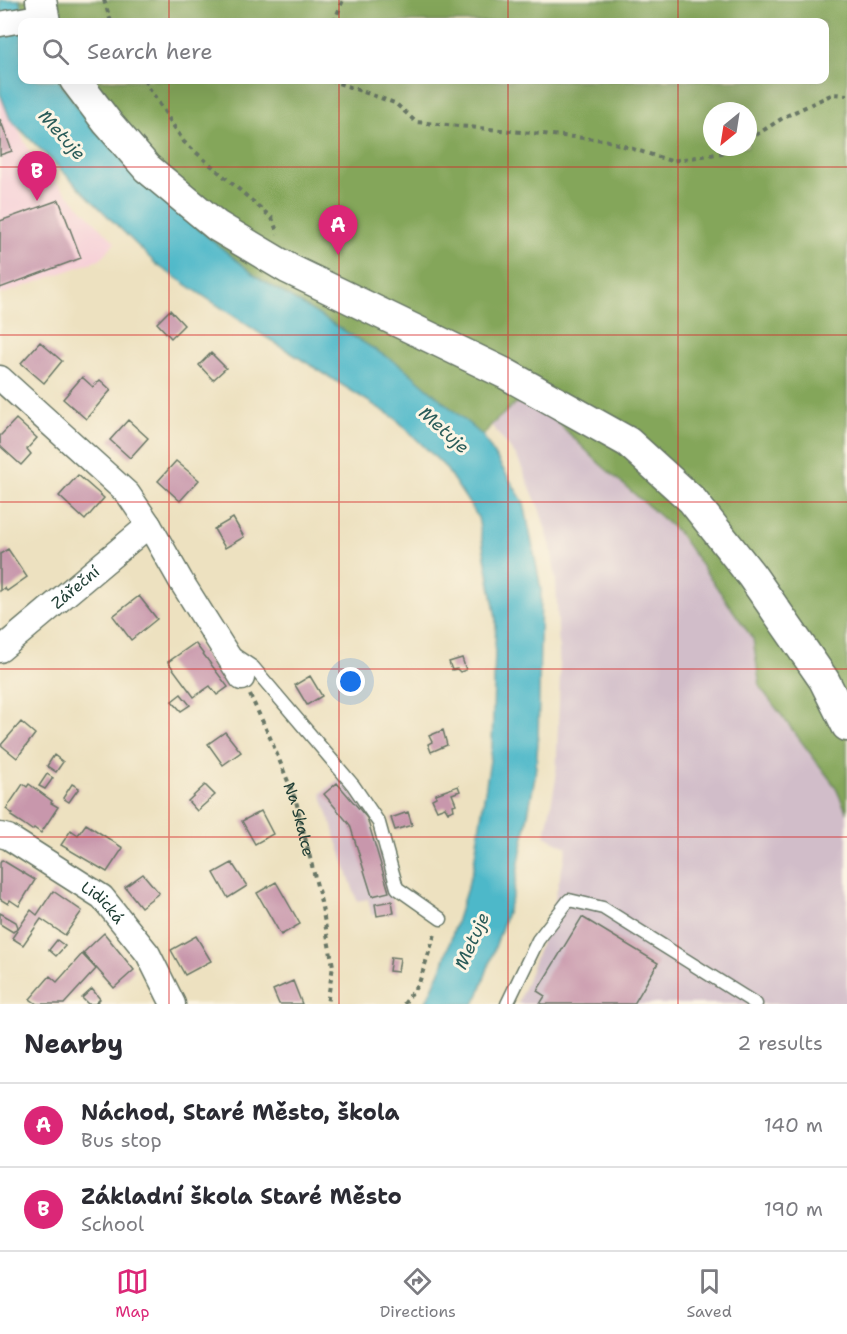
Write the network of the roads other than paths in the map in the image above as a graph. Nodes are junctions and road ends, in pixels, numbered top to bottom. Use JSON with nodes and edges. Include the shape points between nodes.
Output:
{"nodes":[{"id":1,"x":39,"y":14,"type":"edge"},
{"id":2,"x":23,"y":18,"type":"edge"},
{"id":3,"x":18,"y":19,"type":"edge"},
{"id":4,"x":0,"y":24,"type":"edge"},
{"id":5,"x":78,"y":84,"type":"edge"},
{"id":6,"x":0,"y":378,"type":"edge"},
{"id":7,"x":149,"y":525,"type":"junction"},
{"id":8,"x":221,"y":645,"type":"junction"},
{"id":9,"x":1,"y":647,"type":"edge"},
{"id":10,"x":242,"y":678,"type":"road end"},
{"id":11,"x":847,"y":726,"type":"edge"},
{"id":12,"x":0,"y":835,"type":"edge"},
{"id":13,"x":441,"y":919,"type":"road end"},
{"id":14,"x":173,"y":1004,"type":"edge"},
{"id":15,"x":507,"y":1004,"type":"edge"},
{"id":16,"x":756,"y":1004,"type":"edge"}],
"edges":[{"from":1,"to":2,"type":"street"},
{"from":3,"to":4,"type":"street"},
{"from":5,"to":11,"type":"street","via":[[147,168],[217,226],[289,269],[506,374],[628,442],[692,500],[752,576],[824,680]]},
{"from":6,"to":7,"type":"street","via":[[128,494]]},
{"from":7,"to":8,"type":"street"},
{"from":7,"to":9,"type":"street","name":"Zářeční"},
{"from":8,"to":10,"type":"street"},
{"from":8,"to":13,"type":"lane","via":[[253,667],[353,785],[379,823],[396,888]]},
{"from":12,"to":14,"type":"street","name":"Lidická","via":[[102,897],[148,954]]},
{"from":15,"to":16,"type":"lane","via":[[538,940],[569,900],[603,908]]}]}
